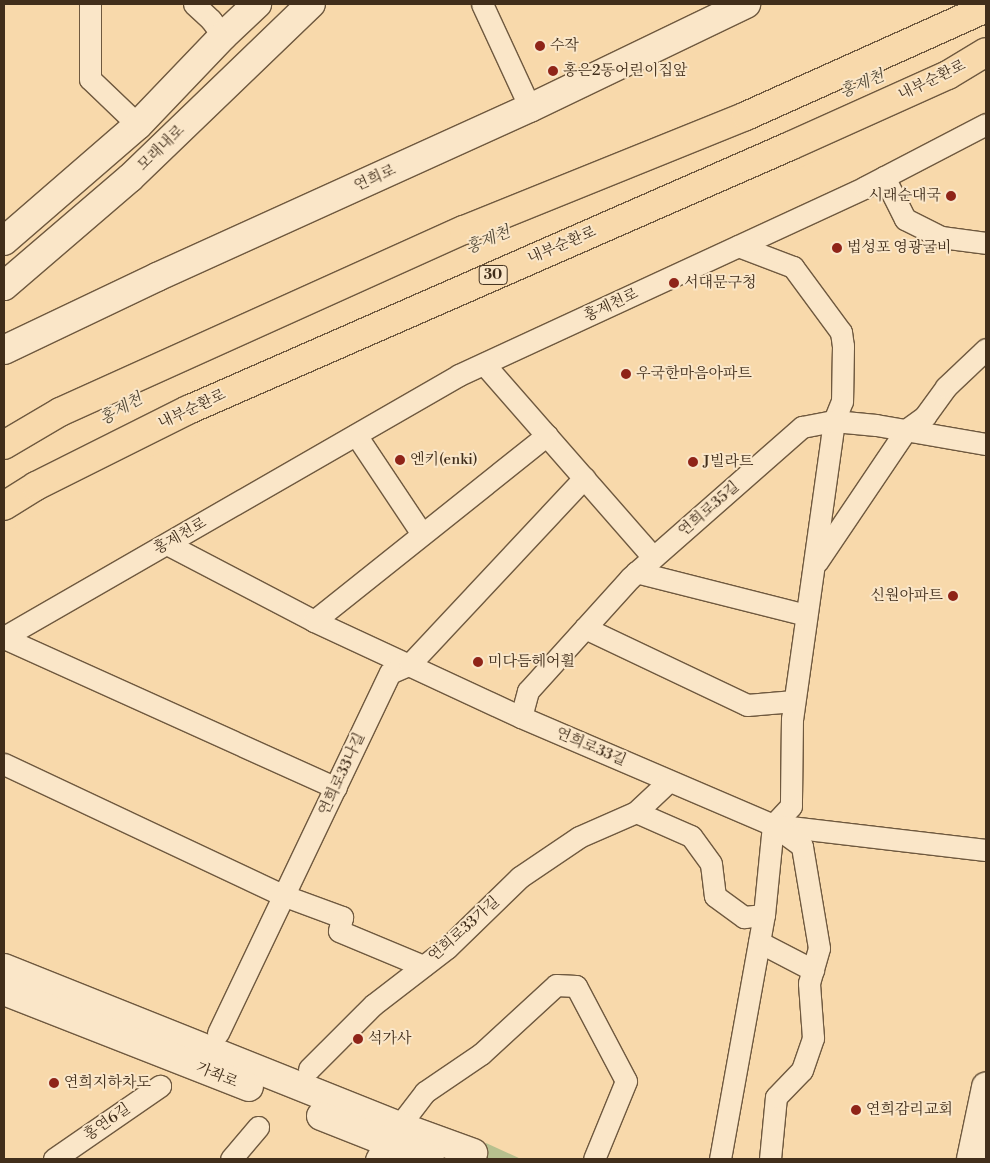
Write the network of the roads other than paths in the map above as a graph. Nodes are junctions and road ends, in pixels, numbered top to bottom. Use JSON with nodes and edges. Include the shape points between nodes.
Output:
{"nodes":[{"id":1,"x":90,"y":4,"type":"edge"},
{"id":2,"x":194,"y":4,"type":"edge"},
{"id":3,"x":257,"y":4,"type":"edge"},
{"id":4,"x":311,"y":4,"type":"edge"},
{"id":5,"x":482,"y":4,"type":"edge"},
{"id":6,"x":746,"y":4,"type":"edge"},
{"id":7,"x":986,"y":8,"type":"edge"},
{"id":8,"x":223,"y":36,"type":"junction"},
{"id":9,"x":986,"y":52,"type":"edge"},
{"id":10,"x":530,"y":108,"type":"junction"},
{"id":11,"x":986,"y":124,"type":"edge"},
{"id":12,"x":138,"y":125,"type":"junction"},
{"id":13,"x":884,"y":177,"type":"junction"},
{"id":14,"x":4,"y":241,"type":"edge"},
{"id":15,"x":986,"y":243,"type":"edge"},
{"id":16,"x":738,"y":246,"type":"junction"},
{"id":17,"x":4,"y":286,"type":"edge"},
{"id":18,"x":986,"y":349,"type":"edge"},
{"id":19,"x":4,"y":350,"type":"edge"},
{"id":20,"x":484,"y":364,"type":"junction"},
{"id":21,"x":834,"y":421,"type":"junction"},
{"id":22,"x":906,"y":430,"type":"junction"},
{"id":23,"x":356,"y":434,"type":"junction"},
{"id":24,"x":547,"y":435,"type":"junction"},
{"id":25,"x":986,"y":444,"type":"edge"},
{"id":26,"x":4,"y":445,"type":"edge"},
{"id":27,"x":584,"y":478,"type":"junction"},
{"id":28,"x":4,"y":506,"type":"edge"},
{"id":29,"x":422,"y":534,"type":"junction"},
{"id":30,"x":167,"y":544,"type":"junction"},
{"id":31,"x":653,"y":557,"type":"junction"},
{"id":32,"x":814,"y":566,"type":"junction"},
{"id":33,"x":636,"y":572,"type":"junction"},
{"id":34,"x":806,"y":616,"type":"junction"},
{"id":35,"x":314,"y":621,"type":"junction"},
{"id":36,"x":585,"y":628,"type":"junction"},
{"id":37,"x":4,"y":638,"type":"edge"},
{"id":38,"x":410,"y":664,"type":"junction"},
{"id":39,"x":794,"y":701,"type":"junction"},
{"id":40,"x":521,"y":717,"type":"junction"},
{"id":41,"x":4,"y":764,"type":"edge"},
{"id":42,"x":669,"y":780,"type":"junction"},
{"id":43,"x":336,"y":788,"type":"junction"},
{"id":44,"x":636,"y":812,"type":"junction"},
{"id":45,"x":773,"y":825,"type":"junction"},
{"id":46,"x":986,"y":850,"type":"edge"},
{"id":47,"x":285,"y":896,"type":"junction"},
{"id":48,"x":764,"y":916,"type":"junction"},
{"id":49,"x":759,"y":942,"type":"junction"},
{"id":50,"x":423,"y":966,"type":"junction"},
{"id":51,"x":4,"y":968,"type":"edge"},
{"id":52,"x":813,"y":970,"type":"junction"},
{"id":53,"x":4,"y":990,"type":"edge"},
{"id":54,"x":218,"y":1033,"type":"dead end"},
{"id":55,"x":309,"y":1069,"type":"dead end"},
{"id":56,"x":160,"y":1086,"type":"dead end"},
{"id":57,"x":986,"y":1087,"type":"edge"},
{"id":58,"x":258,"y":1127,"type":"dead end"},
{"id":59,"x":387,"y":1142,"type":"edge"},
{"id":60,"x":473,"y":1153,"type":"dead end"},
{"id":61,"x":56,"y":1159,"type":"edge"},
{"id":62,"x":231,"y":1159,"type":"edge"},
{"id":63,"x":430,"y":1159,"type":"edge"},
{"id":64,"x":594,"y":1159,"type":"edge"},
{"id":65,"x":720,"y":1159,"type":"edge"},
{"id":66,"x":770,"y":1159,"type":"edge"},
{"id":67,"x":971,"y":1159,"type":"edge"}],
"edges":[{"from":1,"to":12,"type":"street","via":[[90,79]]},
{"from":2,"to":8,"type":"street"},
{"from":3,"to":8,"type":"main road"},
{"from":4,"to":17,"type":"main road","name":"모래내로","via":[[130,178]]},
{"from":5,"to":10,"type":"street"},
{"from":6,"to":10,"type":"main road","name":"연희로"},
{"from":7,"to":26,"type":"highway","via":[[746,116],[427,246],[60,412]]},
{"from":8,"to":12,"type":"main road"},
{"from":9,"to":28,"type":"highway","name":"내부순환로","number":"30","via":[[948,75],[790,146],[188,410],[36,486]]},
{"from":10,"to":19,"type":"main road","name":"연희로"},
{"from":11,"to":13,"type":"street","name":"홍제천로"},
{"from":12,"to":14,"type":"main road"},
{"from":13,"to":15,"type":"street","via":[[905,219],[941,237]]},
{"from":13,"to":16,"type":"street","name":"홍제천로"},
{"from":16,"to":20,"type":"street","name":"홍제천로"},
{"from":16,"to":21,"type":"street","via":[[793,267],[841,332],[842,401]]},
{"from":18,"to":22,"type":"street","via":[[946,387],[925,416]]},
{"from":20,"to":23,"type":"street","name":"홍제천로"},
{"from":20,"to":24,"type":"street"},
{"from":21,"to":22,"type":"street","name":"연희로35길"},
{"from":21,"to":31,"type":"street","name":"연희로35길","via":[[802,427]]},
{"from":21,"to":32,"type":"street"},
{"from":22,"to":25,"type":"street","name":"연희로35길"},
{"from":22,"to":32,"type":"street"},
{"from":23,"to":29,"type":"street"},
{"from":23,"to":30,"type":"street","name":"홍제천로"},
{"from":24,"to":27,"type":"street"},
{"from":24,"to":29,"type":"street"},
{"from":27,"to":31,"type":"street"},
{"from":27,"to":38,"type":"street"},
{"from":29,"to":35,"type":"street"},
{"from":30,"to":35,"type":"street","name":"연희로33길"},
{"from":30,"to":37,"type":"street","name":"홍제천로"},
{"from":31,"to":33,"type":"street","name":"연희로35길"},
{"from":32,"to":34,"type":"street"},
{"from":33,"to":34,"type":"street"},
{"from":33,"to":36,"type":"street","name":"연희로35길"},
{"from":34,"to":39,"type":"street"},
{"from":35,"to":38,"type":"street","name":"연희로33길"},
{"from":36,"to":39,"type":"street","via":[[747,705]]},
{"from":36,"to":40,"type":"street","name":"연희로35길","via":[[528,691]]},
{"from":37,"to":43,"type":"street","name":"홍제천로"},
{"from":38,"to":40,"type":"street","name":"연희로33길"},
{"from":38,"to":43,"type":"street","name":"연희로33나길","via":[[390,673]]},
{"from":39,"to":45,"type":"street","via":[[791,806]]},
{"from":40,"to":42,"type":"street","name":"연희로33길"},
{"from":41,"to":47,"type":"street"},
{"from":42,"to":44,"type":"street","name":"연희로33가길"},
{"from":42,"to":45,"type":"street","name":"연희로33길"},
{"from":43,"to":47,"type":"street","name":"연희로33나길"},
{"from":44,"to":48,"type":"street","via":[[691,836],[711,864],[715,896],[744,917]]},
{"from":44,"to":50,"type":"street","name":"연희로33가길","via":[[579,837],[520,877],[447,948]]},
{"from":45,"to":46,"type":"street","name":"연희로33길"},
{"from":45,"to":48,"type":"street"},
{"from":45,"to":52,"type":"street","name":"연희로33길","via":[[802,846],[819,948]]},
{"from":47,"to":50,"type":"street","via":[[342,918],[339,931]]},
{"from":47,"to":54,"type":"street","name":"연희로33나길"},
{"from":48,"to":49,"type":"street"},
{"from":49,"to":52,"type":"street"},
{"from":49,"to":65,"type":"street"},
{"from":50,"to":55,"type":"street","name":"연희로33가길","via":[[373,1005]]},
{"from":51,"to":59,"type":"main road"},
{"from":52,"to":66,"type":"street","name":"연희로33길","via":[[809,982],[813,1038],[802,1070],[776,1097]]},
{"from":53,"to":59,"type":"main road","name":"가좌로"},
{"from":56,"to":61,"type":"street","name":"홍연6길"},
{"from":57,"to":67,"type":"main road"},
{"from":58,"to":62,"type":"street"},
{"from":59,"to":60,"type":"main road"},
{"from":59,"to":63,"type":"main road","name":"가좌로"},
{"from":59,"to":64,"type":"street","via":[[425,1092],[481,1054],[556,985],[576,986],[626,1081]]}]}
